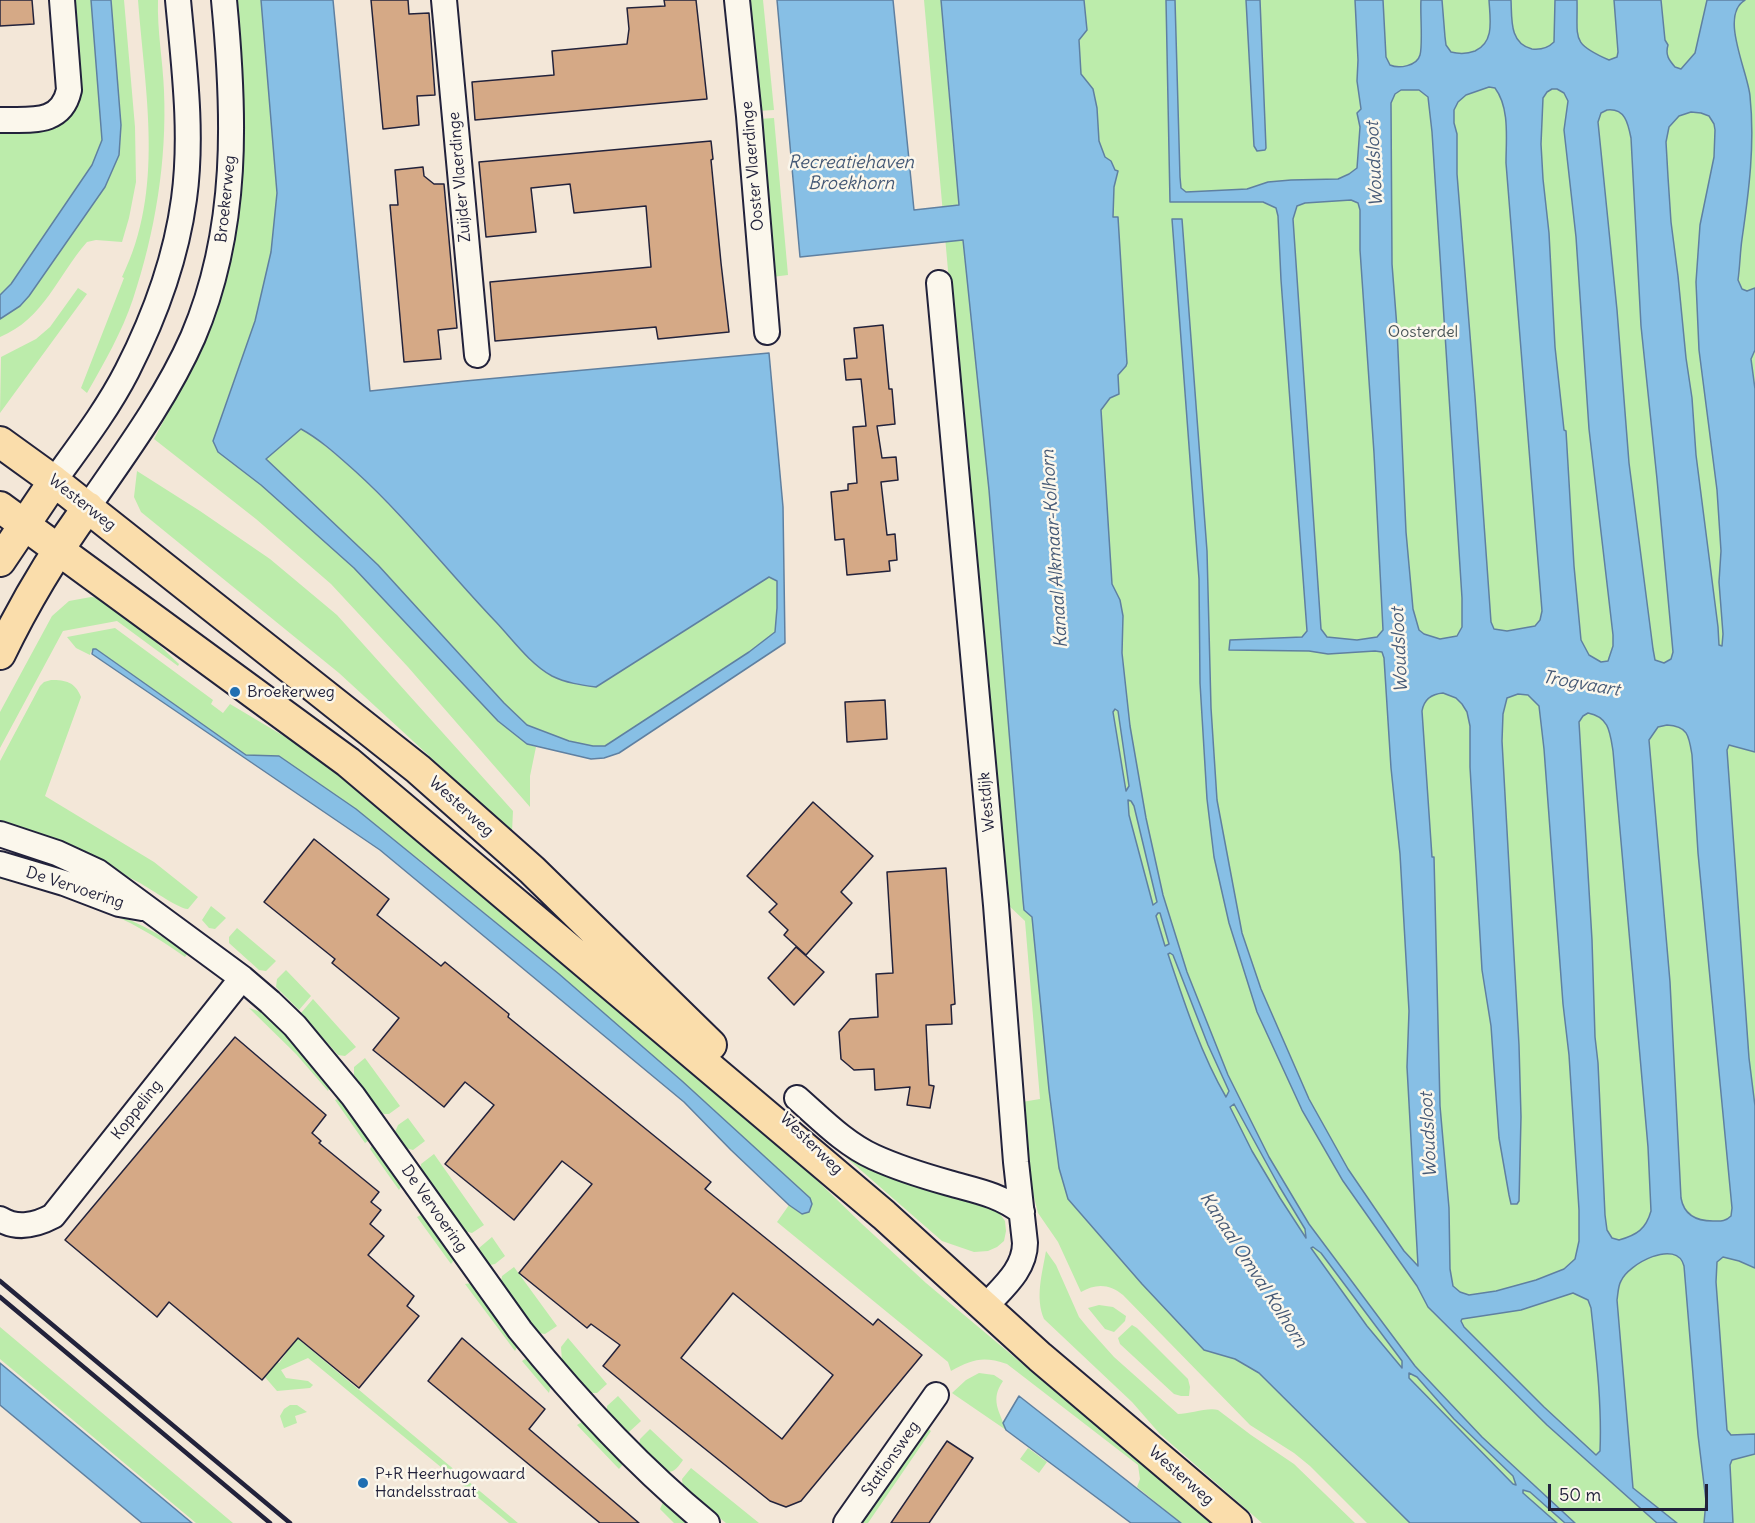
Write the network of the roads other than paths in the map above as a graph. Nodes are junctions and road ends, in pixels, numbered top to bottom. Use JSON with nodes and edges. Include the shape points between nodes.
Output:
{"nodes":[{"id":1,"x":63,"y":0,"type":"edge"},
{"id":2,"x":178,"y":0,"type":"edge"},
{"id":3,"x":224,"y":0,"type":"edge"},
{"id":4,"x":444,"y":0,"type":"edge"},
{"id":5,"x":738,"y":0,"type":"edge"},
{"id":6,"x":0,"y":120,"type":"edge"},
{"id":7,"x":939,"y":283,"type":"dead end"},
{"id":8,"x":767,"y":332,"type":"dead end"},
{"id":9,"x":477,"y":355,"type":"dead end"},
{"id":10,"x":0,"y":442,"type":"edge"},
{"id":11,"x":54,"y":481,"type":"junction"},
{"id":12,"x":0,"y":507,"type":"edge"},
{"id":13,"x":88,"y":507,"type":"junction"},
{"id":14,"x":24,"y":525,"type":"junction"},
{"id":15,"x":58,"y":549,"type":"junction"},
{"id":16,"x":0,"y":561,"type":"edge"},
{"id":17,"x":0,"y":654,"type":"edge"},
{"id":18,"x":0,"y":834,"type":"edge"},
{"id":19,"x":0,"y":864,"type":"edge"},
{"id":20,"x":150,"y":910,"type":"junction"},
{"id":21,"x":242,"y":978,"type":"junction"},
{"id":22,"x":797,"y":1098,"type":"dead end"},
{"id":23,"x":1022,"y":1212,"type":"junction"},
{"id":24,"x":884,"y":1215,"type":"junction"},
{"id":25,"x":0,"y":1220,"type":"edge"},
{"id":26,"x":985,"y":1307,"type":"junction"},
{"id":27,"x":936,"y":1395,"type":"dead end"},
{"id":28,"x":707,"y":1523,"type":"edge"},
{"id":29,"x":846,"y":1523,"type":"edge"},
{"id":30,"x":1236,"y":1523,"type":"edge"}],
"edges":[{"from":1,"to":6,"type":"street","via":[[67,99],[58,111],[44,119]]},
{"from":2,"to":11,"type":"street","via":[[187,154],[177,235],[161,292],[127,371]]},
{"from":3,"to":13,"type":"street","name":"Broekerweg","via":[[231,166],[217,265],[196,328],[176,369],[143,427]]},
{"from":4,"to":9,"type":"street","name":"Zuijder Vlaerdinge"},
{"from":5,"to":8,"type":"street","name":"Ooster Vlaerdinge"},
{"from":7,"to":23,"type":"street","name":"Westdijk"},
{"from":10,"to":11,"type":"main road","name":"Westerweg"},
{"from":11,"to":13,"type":"main road","name":"Westerweg"},
{"from":11,"to":14,"type":"main road"},
{"from":12,"to":14,"type":"main road","name":"Westerweg"},
{"from":13,"to":15,"type":"main road"},
{"from":13,"to":24,"type":"main road","name":"Westerweg","via":[[418,769],[532,870]]},
{"from":14,"to":15,"type":"main road","name":"Westerweg"},
{"from":14,"to":16,"type":"main road"},
{"from":15,"to":17,"type":"main road","via":[[29,595]]},
{"from":15,"to":24,"type":"main road","name":"Westerweg","via":[[348,762]]},
{"from":18,"to":20,"type":"street","name":"De Vervoering","via":[[98,872]]},
{"from":19,"to":20,"type":"street","name":"De Vervoering","via":[[119,904]]},
{"from":20,"to":21,"type":"street","name":"De Vervoering"},
{"from":21,"to":25,"type":"street","name":"Koppeling","via":[[53,1216],[39,1224],[23,1226]]},
{"from":21,"to":28,"type":"street","name":"De Vervoering","via":[[295,1026],[353,1096],[520,1330],[558,1376],[653,1477]]},
{"from":22,"to":23,"type":"street","name":"Westerweg","via":[[868,1154],[912,1172],[1000,1197]]},
{"from":23,"to":26,"type":"street","name":"Westdijk","via":[[1022,1262]]},
{"from":24,"to":26,"type":"main road","name":"Westerweg"},
{"from":26,"to":30,"type":"main road","name":"Westerweg"},
{"from":27,"to":29,"type":"street","name":"Stationsweg"}]}
